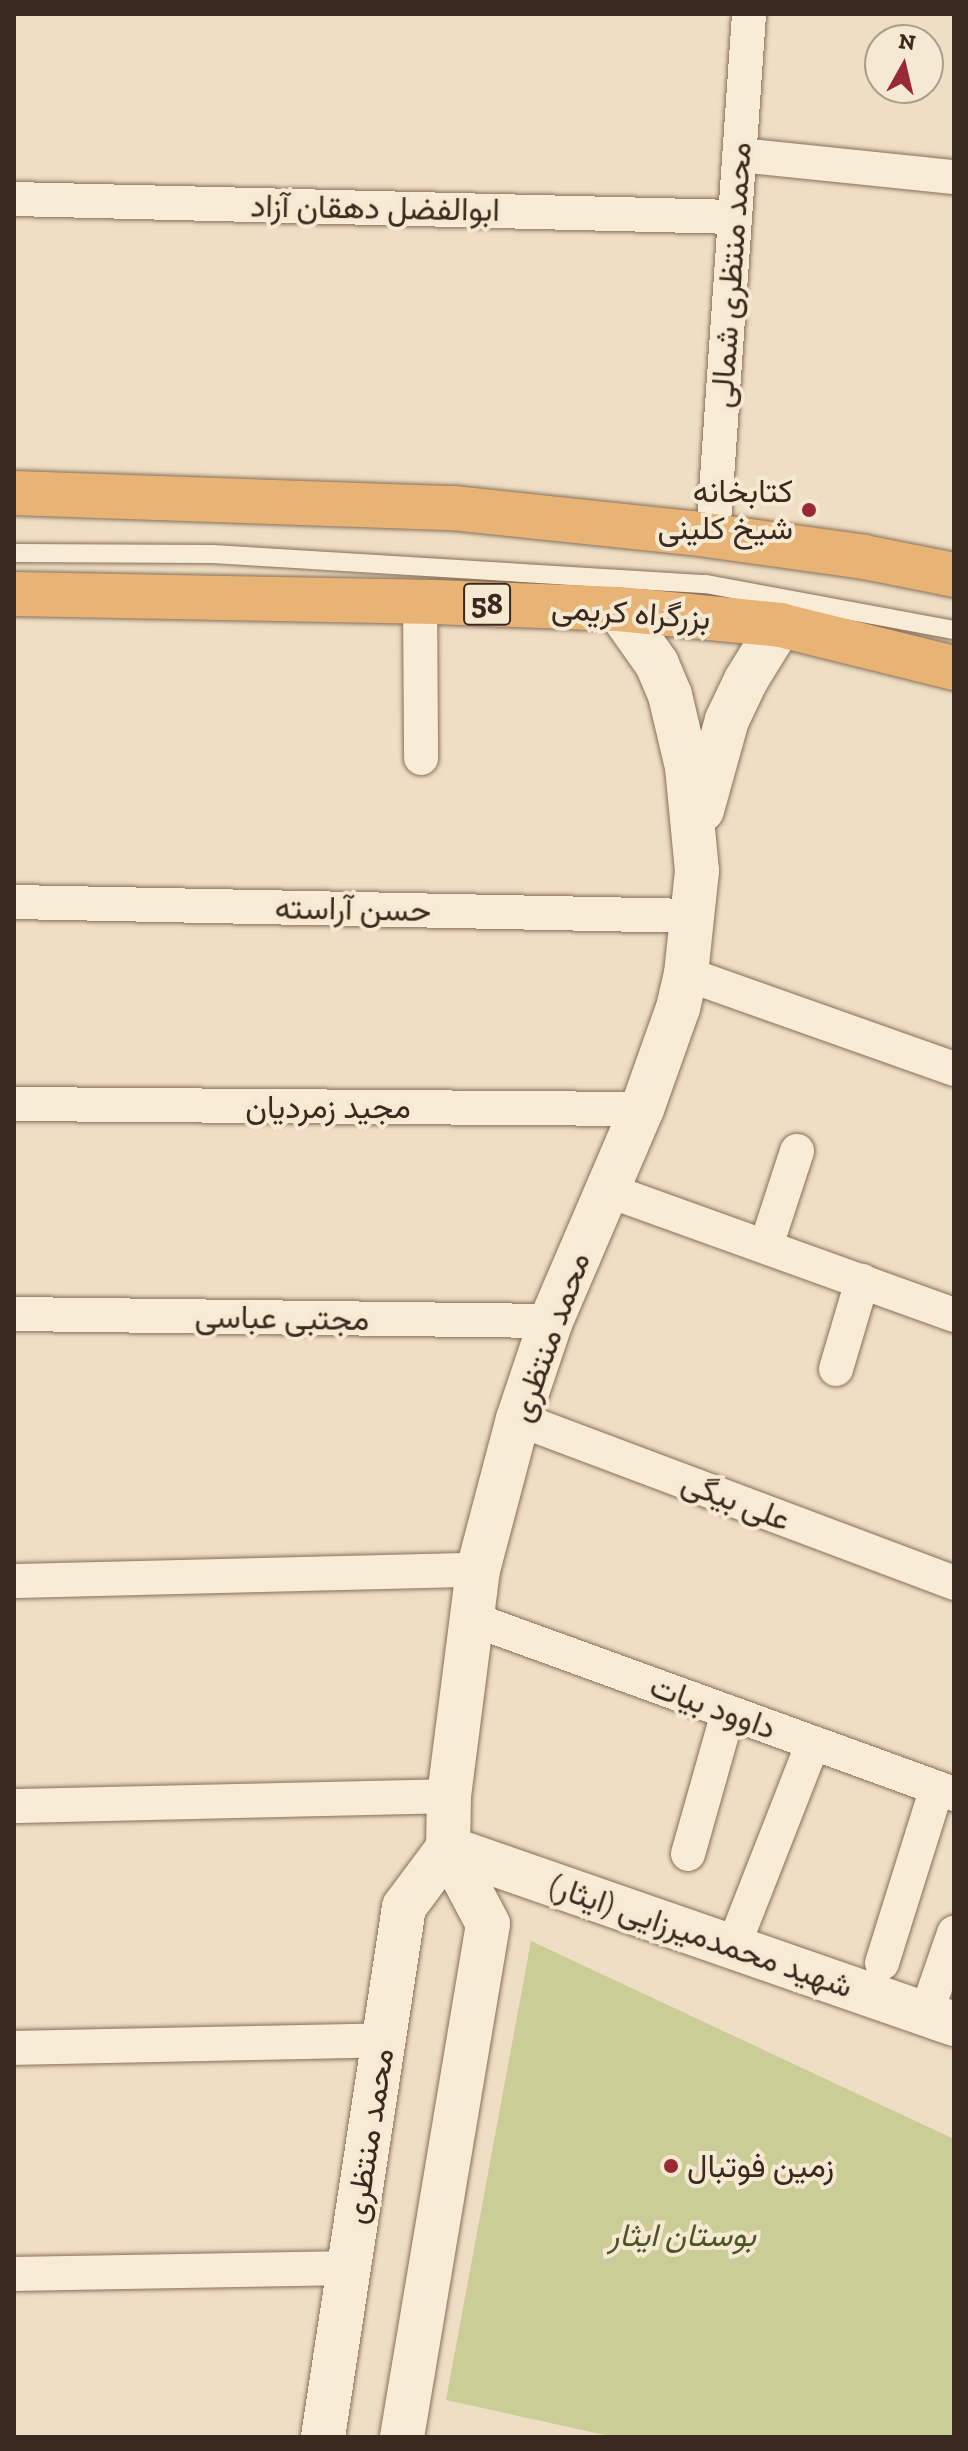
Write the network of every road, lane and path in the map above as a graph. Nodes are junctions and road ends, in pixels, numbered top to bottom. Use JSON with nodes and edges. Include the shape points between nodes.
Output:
{"nodes":[{"id":1,"x":749,"y":14,"type":"edge"},
{"id":2,"x":740,"y":155,"type":"junction"},
{"id":3,"x":954,"y":177,"type":"edge"},
{"id":4,"x":14,"y":199,"type":"edge"},
{"id":5,"x":735,"y":217,"type":"junction"},
{"id":6,"x":14,"y":493,"type":"edge"},
{"id":7,"x":713,"y":536,"type":"junction"},
{"id":8,"x":14,"y":553,"type":"edge"},
{"id":9,"x":954,"y":575,"type":"edge"},
{"id":10,"x":14,"y":594,"type":"edge"},
{"id":11,"x":420,"y":601,"type":"junction"},
{"id":12,"x":618,"y":609,"type":"junction"},
{"id":13,"x":780,"y":625,"type":"junction"},
{"id":14,"x":954,"y":630,"type":"edge"},
{"id":15,"x":954,"y":668,"type":"edge"},
{"id":16,"x":421,"y":758,"type":"dead end"},
{"id":17,"x":695,"y":840,"type":"junction"},
{"id":18,"x":14,"y":902,"type":"edge"},
{"id":19,"x":692,"y":916,"type":"junction"},
{"id":20,"x":686,"y":974,"type":"junction"},
{"id":21,"x":954,"y":1069,"type":"edge"},
{"id":22,"x":14,"y":1104,"type":"edge"},
{"id":23,"x":642,"y":1109,"type":"junction"},
{"id":24,"x":797,"y":1151,"type":"dead end"},
{"id":25,"x":607,"y":1190,"type":"junction"},
{"id":26,"x":766,"y":1246,"type":"junction"},
{"id":27,"x":862,"y":1281,"type":"junction"},
{"id":28,"x":14,"y":1314,"type":"edge"},
{"id":29,"x":954,"y":1315,"type":"edge"},
{"id":30,"x":551,"y":1321,"type":"junction"},
{"id":31,"x":836,"y":1369,"type":"dead end"},
{"id":32,"x":518,"y":1419,"type":"junction"},
{"id":33,"x":478,"y":1570,"type":"junction"},
{"id":34,"x":14,"y":1581,"type":"edge"},
{"id":35,"x":954,"y":1583,"type":"edge"},
{"id":36,"x":472,"y":1619,"type":"junction"},
{"id":37,"x":728,"y":1713,"type":"junction"},
{"id":38,"x":813,"y":1743,"type":"junction"},
{"id":39,"x":946,"y":1791,"type":"edge"},
{"id":40,"x":449,"y":1796,"type":"junction"},
{"id":41,"x":14,"y":1806,"type":"edge"},
{"id":42,"x":448,"y":1848,"type":"junction"},
{"id":43,"x":688,"y":1854,"type":"dead end"},
{"id":44,"x":954,"y":1933,"type":"edge"},
{"id":45,"x":733,"y":1947,"type":"junction"},
{"id":46,"x":882,"y":1963,"type":"dead end"},
{"id":47,"x":940,"y":2019,"type":"edge"},
{"id":48,"x":384,"y":2040,"type":"junction"},
{"id":49,"x":14,"y":2048,"type":"edge"},
{"id":50,"x":349,"y":2268,"type":"junction"},
{"id":51,"x":14,"y":2274,"type":"edge"},
{"id":52,"x":408,"y":2436,"type":"edge"},
{"id":53,"x":323,"y":2437,"type":"edge"}],
"edges":[{"from":1,"to":2,"type":"street","name":"محمد منتظری شمالی"},
{"from":2,"to":3,"type":"street"},
{"from":2,"to":5,"type":"street","name":"محمد منتظری شمالی"},
{"from":4,"to":5,"type":"street","name":"ابوالفضل دهقان آزاد"},
{"from":5,"to":7,"type":"street","name":"محمد منتظری شمالی"},
{"from":6,"to":7,"type":"highway","via":[[453,508]]},
{"from":7,"to":9,"type":"highway"},
{"from":8,"to":14,"type":"lane","via":[[213,554],[706,584]]},
{"from":10,"to":11,"type":"highway","name":"بزرگراه کریمی","number":"58"},
{"from":11,"to":12,"type":"highway","name":"بزرگراه کریمی","number":"58"},
{"from":11,"to":16,"type":"street"},
{"from":12,"to":13,"type":"highway","name":"بزرگراه کریمی","number":"58"},
{"from":12,"to":17,"type":"street","name":"محمد منتظری","via":[[657,664],[670,695],[687,767]]},
{"from":13,"to":15,"type":"highway","name":"بزرگراه کریمی","number":"58"},
{"from":13,"to":17,"type":"street","name":"محمد منتظری","via":[[727,720]]},
{"from":17,"to":19,"type":"street","name":"محمد منتظری"},
{"from":18,"to":19,"type":"street","name":"حسن آراسته"},
{"from":19,"to":20,"type":"street","name":"محمد منتظری"},
{"from":20,"to":21,"type":"street"},
{"from":20,"to":23,"type":"street","name":"محمد منتظری"},
{"from":22,"to":23,"type":"street","name":"مجید زمردیان"},
{"from":23,"to":25,"type":"street","name":"محمد منتظری"},
{"from":24,"to":26,"type":"street"},
{"from":25,"to":26,"type":"street"},
{"from":25,"to":30,"type":"street","name":"محمد منتظری"},
{"from":26,"to":27,"type":"street"},
{"from":27,"to":29,"type":"street"},
{"from":27,"to":31,"type":"street"},
{"from":28,"to":30,"type":"street","name":"مجتبی عباسی"},
{"from":30,"to":32,"type":"street","name":"محمد منتظری"},
{"from":32,"to":33,"type":"street","name":"محمد منتظری"},
{"from":32,"to":35,"type":"street","name":"علی بیگی"},
{"from":33,"to":34,"type":"street"},
{"from":33,"to":36,"type":"street","name":"محمد منتظری"},
{"from":36,"to":37,"type":"street","name":"داوود بیات"},
{"from":36,"to":40,"type":"street","name":"محمد منتظری"},
{"from":37,"to":38,"type":"street","name":"داوود بیات"},
{"from":37,"to":43,"type":"street"},
{"from":38,"to":39,"type":"street","name":"داوود بیات"},
{"from":38,"to":45,"type":"street"},
{"from":39,"to":46,"type":"street"},
{"from":40,"to":41,"type":"street"},
{"from":40,"to":42,"type":"street","name":"محمد منتظری"},
{"from":42,"to":45,"type":"street","name":"شهید محمدمیرزایی (ایثار)"},
{"from":42,"to":48,"type":"street","name":"محمد منتظری","via":[[404,1907]]},
{"from":42,"to":52,"type":"street","name":"محمد منتظری","via":[[488,1924]]},
{"from":44,"to":47,"type":"street"},
{"from":45,"to":47,"type":"street","name":"شهید محمدمیرزایی (ایثار)"},
{"from":48,"to":49,"type":"street"},
{"from":48,"to":50,"type":"street","name":"محمد منتظری"},
{"from":50,"to":51,"type":"street"},
{"from":50,"to":53,"type":"street","name":"محمد منتظری"}]}
